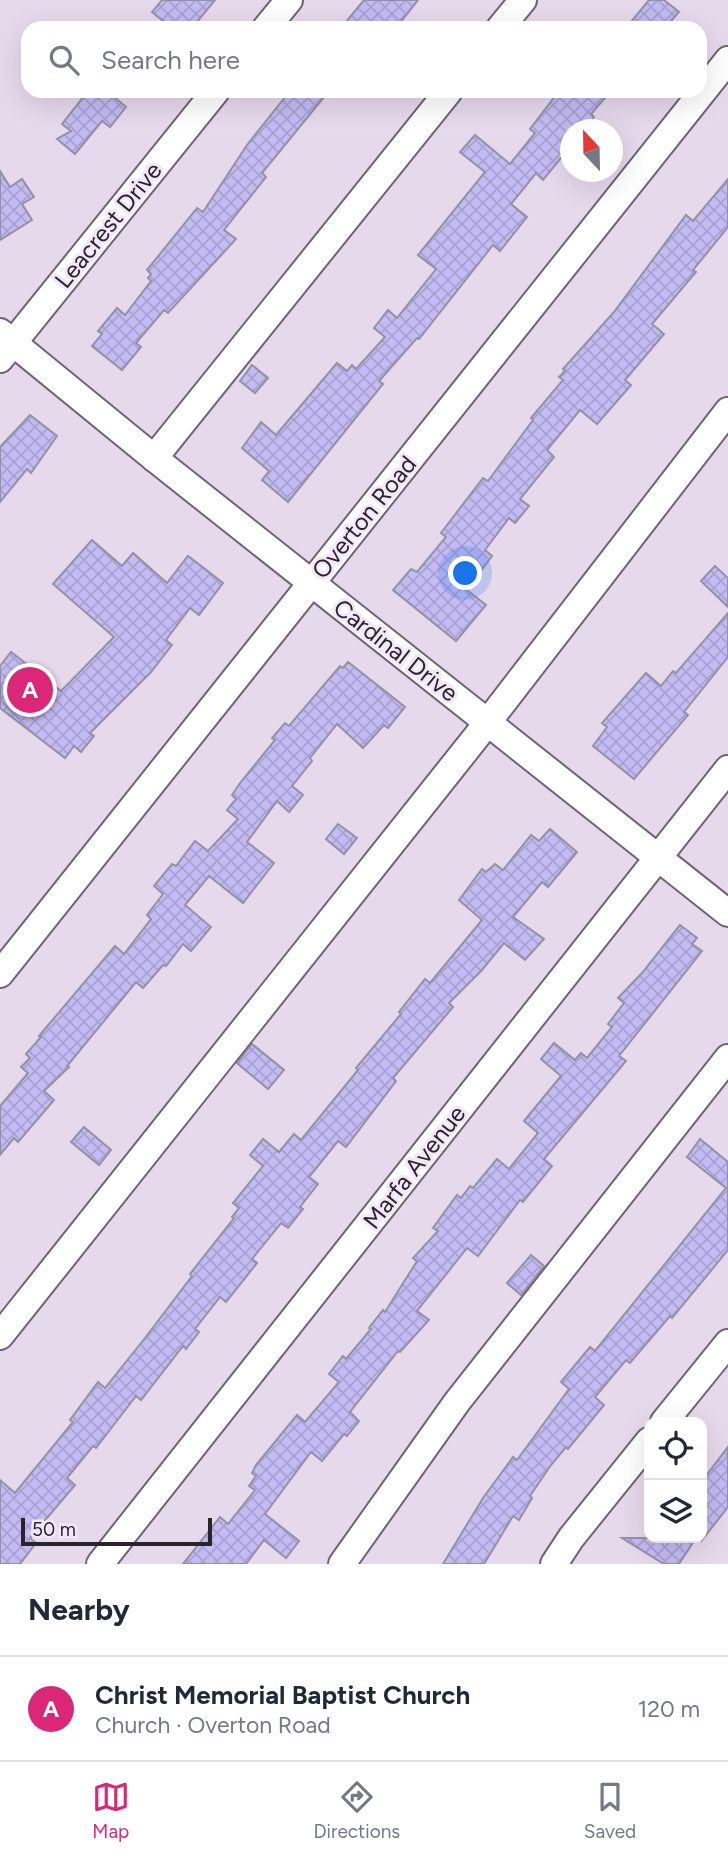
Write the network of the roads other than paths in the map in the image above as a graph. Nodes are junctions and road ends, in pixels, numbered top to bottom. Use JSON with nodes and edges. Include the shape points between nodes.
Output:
{"nodes":[{"id":1,"x":289,"y":0,"type":"edge"},
{"id":2,"x":523,"y":0,"type":"edge"},
{"id":3,"x":272,"y":21,"type":"edge"},
{"id":4,"x":506,"y":21,"type":"edge"},
{"id":5,"x":728,"y":60,"type":"edge"},
{"id":6,"x":707,"y":86,"type":"edge"},
{"id":7,"x":210,"y":98,"type":"edge"},
{"id":8,"x":443,"y":98,"type":"edge"},
{"id":9,"x":698,"y":98,"type":"edge"},
{"id":10,"x":4,"y":344,"type":"edge"},
{"id":11,"x":728,"y":411,"type":"edge"},
{"id":12,"x":154,"y":458,"type":"junction"},
{"id":13,"x":312,"y":582,"type":"junction"},
{"id":14,"x":488,"y":722,"type":"junction"},
{"id":15,"x":728,"y":769,"type":"edge"},
{"id":16,"x":659,"y":859,"type":"junction"},
{"id":17,"x":728,"y":913,"type":"edge"},
{"id":18,"x":0,"y":974,"type":"edge"},
{"id":19,"x":728,"y":1058,"type":"edge"},
{"id":20,"x":0,"y":1336,"type":"edge"},
{"id":21,"x":728,"y":1343,"type":"edge"},
{"id":22,"x":668,"y":1417,"type":"edge"},
{"id":23,"x":644,"y":1447,"type":"edge"},
{"id":24,"x":100,"y":1564,"type":"edge"},
{"id":25,"x":342,"y":1564,"type":"edge"},
{"id":26,"x":554,"y":1564,"type":"edge"}],
"edges":[{"from":1,"to":3,"type":"street"},
{"from":2,"to":4,"type":"street"},
{"from":5,"to":6,"type":"street","name":"Overton Road"},
{"from":7,"to":10,"type":"street","name":"Leacrest Drive"},
{"from":8,"to":12,"type":"street"},
{"from":9,"to":13,"type":"street","name":"Overton Road"},
{"from":10,"to":12,"type":"street","name":"Cardinal Drive"},
{"from":11,"to":14,"type":"street"},
{"from":12,"to":13,"type":"street","name":"Cardinal Drive"},
{"from":13,"to":14,"type":"street","name":"Cardinal Drive"},
{"from":13,"to":18,"type":"street","name":"Overton Road"},
{"from":14,"to":16,"type":"street","name":"Cardinal Drive"},
{"from":14,"to":20,"type":"street"},
{"from":15,"to":16,"type":"street","name":"Marfa Avenue"},
{"from":16,"to":17,"type":"street","name":"Cardinal Drive"},
{"from":16,"to":24,"type":"street","name":"Marfa Avenue"},
{"from":19,"to":25,"type":"street","via":[[457,1402]]},
{"from":21,"to":22,"type":"street"},
{"from":23,"to":26,"type":"street"}]}
